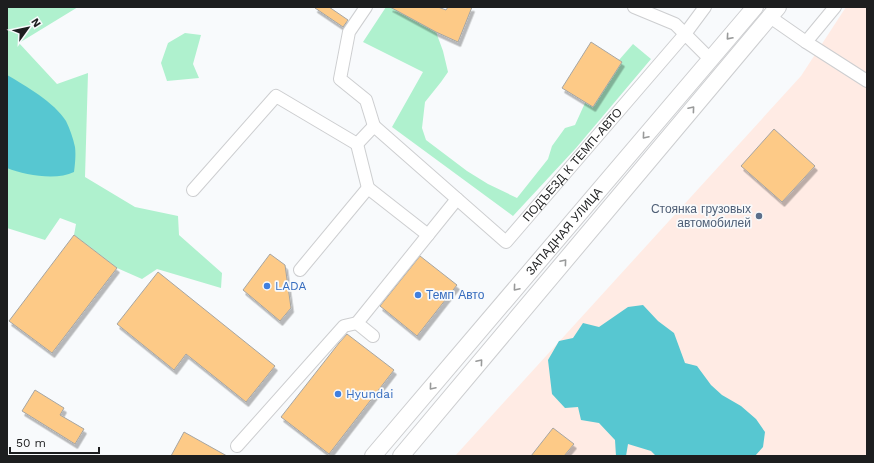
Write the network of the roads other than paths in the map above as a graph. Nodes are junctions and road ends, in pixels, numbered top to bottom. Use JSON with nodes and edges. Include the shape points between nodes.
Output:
{"nodes":[{"id":1,"x":366,"y":7,"type":"edge"},
{"id":2,"x":634,"y":7,"type":"edge"},
{"id":3,"x":705,"y":7,"type":"edge"},
{"id":4,"x":755,"y":7,"type":"edge"},
{"id":5,"x":835,"y":7,"type":"edge"},
{"id":6,"x":774,"y":12,"type":"edge"},
{"id":7,"x":684,"y":34,"type":"junction"},
{"id":8,"x":806,"y":42,"type":"junction"},
{"id":9,"x":710,"y":59,"type":"junction"},
{"id":10,"x":867,"y":81,"type":"edge"},
{"id":11,"x":374,"y":126,"type":"junction"},
{"id":12,"x":357,"y":144,"type":"junction"},
{"id":13,"x":368,"y":188,"type":"junction"},
{"id":14,"x":193,"y":190,"type":"dead end"},
{"id":15,"x":457,"y":199,"type":"junction"},
{"id":16,"x":428,"y":235,"type":"junction"},
{"id":17,"x":300,"y":270,"type":"dead end"},
{"id":18,"x":357,"y":323,"type":"junction"},
{"id":19,"x":373,"y":336,"type":"dead end"},
{"id":20,"x":237,"y":446,"type":"dead end"},
{"id":21,"x":373,"y":456,"type":"edge"},
{"id":22,"x":401,"y":456,"type":"edge"}],
"edges":[{"from":1,"to":11,"type":"street","via":[[349,32],[340,79],[366,100]]},
{"from":2,"to":7,"type":"street","via":[[675,24]]},
{"from":3,"to":7,"type":"street"},
{"from":4,"to":9,"type":"main road","name":"ЗАПАДНАЯ УЛИЦА","one_way":true},
{"from":5,"to":8,"type":"street"},
{"from":6,"to":8,"type":"street"},
{"from":22,"to":6,"type":"main road","name":"ЗАПАДНАЯ УЛИЦА","one_way":true},
{"from":7,"to":9,"type":"street"},
{"from":7,"to":15,"type":"street","name":"ПОДЪЕЗД К ТЕМП-АВТО","via":[[506,242]]},
{"from":8,"to":10,"type":"street"},
{"from":9,"to":21,"type":"main road","name":"ЗАПАДНАЯ УЛИЦА","one_way":true},
{"from":11,"to":12,"type":"street"},
{"from":11,"to":15,"type":"street","name":"ПОДЪЕЗД К ТЕМП-АВТО"},
{"from":12,"to":13,"type":"street"},
{"from":12,"to":14,"type":"street","via":[[276,96]]},
{"from":13,"to":16,"type":"street"},
{"from":13,"to":17,"type":"street"},
{"from":15,"to":16,"type":"street"},
{"from":16,"to":18,"type":"street"},
{"from":18,"to":19,"type":"street"},
{"from":18,"to":20,"type":"street","via":[[344,326]]}]}
